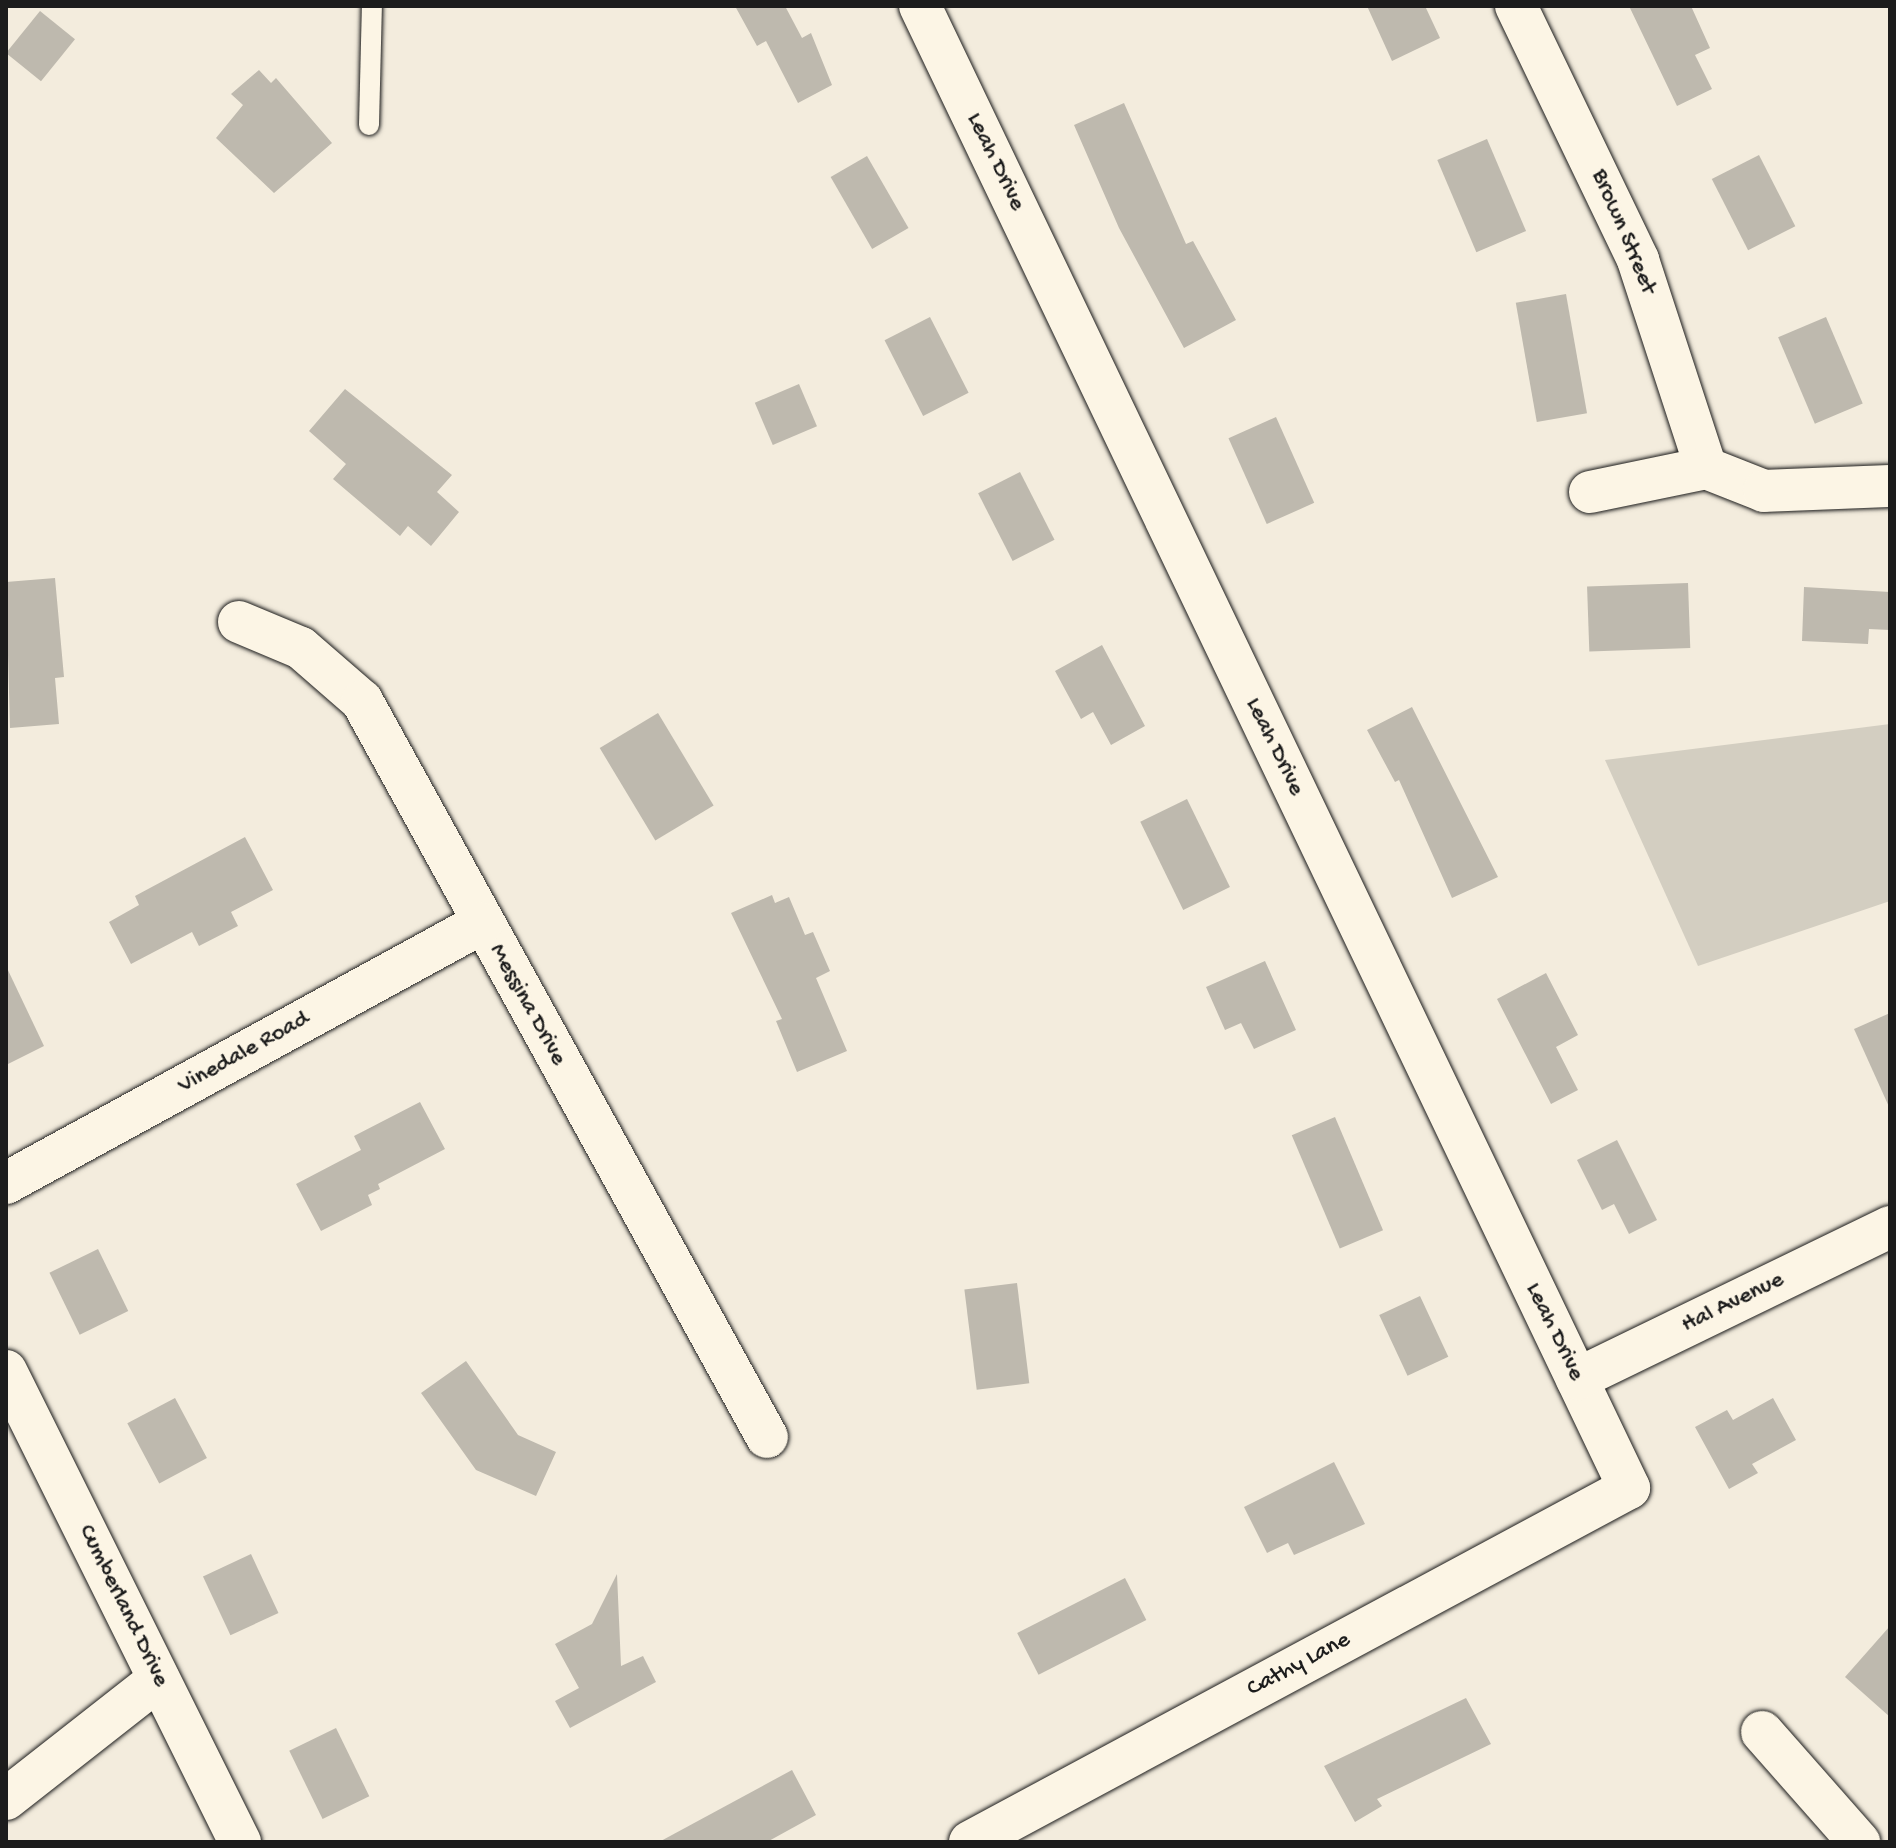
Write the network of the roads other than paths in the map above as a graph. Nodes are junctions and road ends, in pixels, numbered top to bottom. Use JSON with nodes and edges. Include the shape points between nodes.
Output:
{"nodes":[{"id":1,"x":372,"y":6,"type":"edge"},
{"id":2,"x":920,"y":6,"type":"edge"},
{"id":3,"x":1516,"y":6,"type":"edge"},
{"id":4,"x":369,"y":125,"type":"dead end"},
{"id":5,"x":1706,"y":468,"type":"junction"},
{"id":6,"x":1890,"y":486,"type":"edge"},
{"id":7,"x":1590,"y":492,"type":"dead end"},
{"id":8,"x":239,"y":622,"type":"dead end"},
{"id":9,"x":482,"y":923,"type":"junction"},
{"id":10,"x":6,"y":1183,"type":"edge"},
{"id":11,"x":1890,"y":1227,"type":"edge"},
{"id":12,"x":6,"y":1371,"type":"edge"},
{"id":13,"x":1577,"y":1379,"type":"junction"},
{"id":14,"x":767,"y":1437,"type":"dead end"},
{"id":15,"x":1629,"y":1488,"type":"joint"},
{"id":16,"x":159,"y":1679,"type":"junction"},
{"id":17,"x":1762,"y":1732,"type":"dead end"},
{"id":18,"x":6,"y":1799,"type":"edge"},
{"id":19,"x":240,"y":1842,"type":"edge"},
{"id":20,"x":970,"y":1842,"type":"edge"},
{"id":21,"x":1859,"y":1842,"type":"edge"}],
"edges":[{"from":1,"to":4,"type":"lane"},
{"from":2,"to":13,"type":"street","name":"Leah Drive"},
{"from":3,"to":5,"type":"street","name":"Brown Street","via":[[1638,260]]},
{"from":5,"to":6,"type":"street","via":[[1764,491]]},
{"from":5,"to":7,"type":"street"},
{"from":8,"to":9,"type":"street","name":"Messina Drive","via":[[301,648],[362,701]]},
{"from":9,"to":10,"type":"street","name":"Vinedale Road"},
{"from":9,"to":14,"type":"street","name":"Messina Drive"},
{"from":11,"to":13,"type":"street","name":"Hal Avenue"},
{"from":12,"to":16,"type":"street","name":"Cumberland Drive"},
{"from":13,"to":15,"type":"street","name":"Leah Drive"},
{"from":15,"to":20,"type":"street","name":"Cathy Lane"},
{"from":16,"to":18,"type":"street"},
{"from":16,"to":19,"type":"street","name":"Cumberland Drive"},
{"from":17,"to":21,"type":"street"}]}
